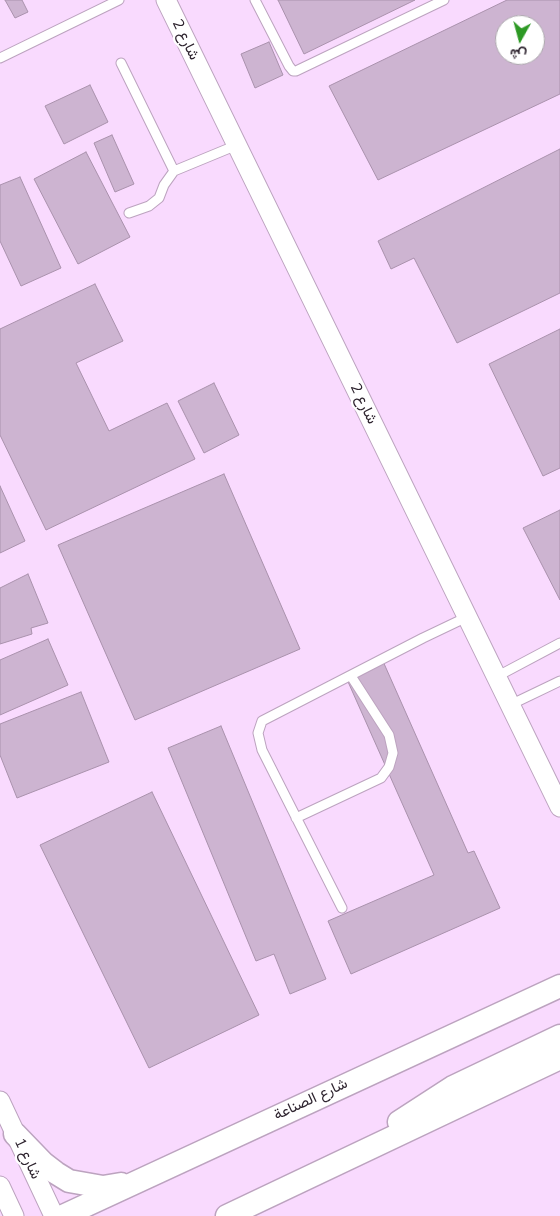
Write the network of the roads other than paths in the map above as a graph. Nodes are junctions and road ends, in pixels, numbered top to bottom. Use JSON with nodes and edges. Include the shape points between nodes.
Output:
{"nodes":[{"id":1,"x":119,"y":0,"type":"edge"},
{"id":2,"x":166,"y":0,"type":"edge"},
{"id":3,"x":255,"y":0,"type":"edge"},
{"id":4,"x":444,"y":0,"type":"edge"},
{"id":5,"x":0,"y":58,"type":"edge"},
{"id":6,"x":121,"y":63,"type":"dead end"},
{"id":7,"x":237,"y":145,"type":"junction"},
{"id":8,"x":174,"y":171,"type":"junction"},
{"id":9,"x":129,"y":213,"type":"dead end"},
{"id":10,"x":467,"y":617,"type":"junction"},
{"id":11,"x":560,"y":643,"type":"edge"},
{"id":12,"x":351,"y":676,"type":"junction"},
{"id":13,"x":496,"y":677,"type":"junction"},
{"id":14,"x":560,"y":681,"type":"edge"},
{"id":15,"x":510,"y":705,"type":"junction"},
{"id":16,"x":560,"y":807,"type":"edge"},
{"id":17,"x":296,"y":818,"type":"junction"},
{"id":18,"x":342,"y":908,"type":"dead end"},
{"id":19,"x":560,"y":986,"type":"edge"},
{"id":20,"x":560,"y":1036,"type":"edge"},
{"id":21,"x":560,"y":1058,"type":"edge"},
{"id":22,"x":0,"y":1101,"type":"edge"},
{"id":23,"x":16,"y":1134,"type":"junction"},
{"id":24,"x":366,"y":1150,"type":"junction"},
{"id":25,"x":137,"y":1181,"type":"junction"},
{"id":26,"x":0,"y":1186,"type":"edge"},
{"id":27,"x":14,"y":1216,"type":"edge"},
{"id":28,"x":54,"y":1216,"type":"edge"},
{"id":29,"x":63,"y":1216,"type":"edge"},
{"id":30,"x":227,"y":1216,"type":"edge"}],
"edges":[{"from":1,"to":5,"type":"lane"},
{"from":2,"to":7,"type":"street","name":"شارع 2"},
{"from":3,"to":4,"type":"lane","via":[[293,71]]},
{"from":6,"to":8,"type":"lane"},
{"from":7,"to":8,"type":"lane"},
{"from":7,"to":10,"type":"street","name":"شارع 2"},
{"from":8,"to":9,"type":"lane","via":[[159,198]]},
{"from":10,"to":12,"type":"lane"},
{"from":10,"to":13,"type":"street","name":"شارع 2"},
{"from":11,"to":13,"type":"lane"},
{"from":12,"to":17,"type":"lane","via":[[262,722],[258,733],[262,750]]},
{"from":12,"to":17,"type":"lane","via":[[389,735],[393,753],[389,767],[381,778]]},
{"from":13,"to":15,"type":"street","name":"شارع 2"},
{"from":14,"to":15,"type":"lane"},
{"from":15,"to":16,"type":"street","name":"شارع 2"},
{"from":17,"to":18,"type":"lane"},
{"from":19,"to":25,"type":"street","name":"شارع الصناعة"},
{"from":20,"to":24,"type":"street","via":[[452,1087],[402,1119]]},
{"from":21,"to":24,"type":"street"},
{"from":22,"to":23,"type":"street","name":"شارع 1"},
{"from":23,"to":25,"type":"street","via":[[43,1163],[69,1181],[103,1187]]},
{"from":23,"to":28,"type":"street","name":"شارع 1"},
{"from":24,"to":30,"type":"street"},
{"from":25,"to":29,"type":"street","name":"شارع الصناعة"},
{"from":26,"to":27,"type":"street"}]}
